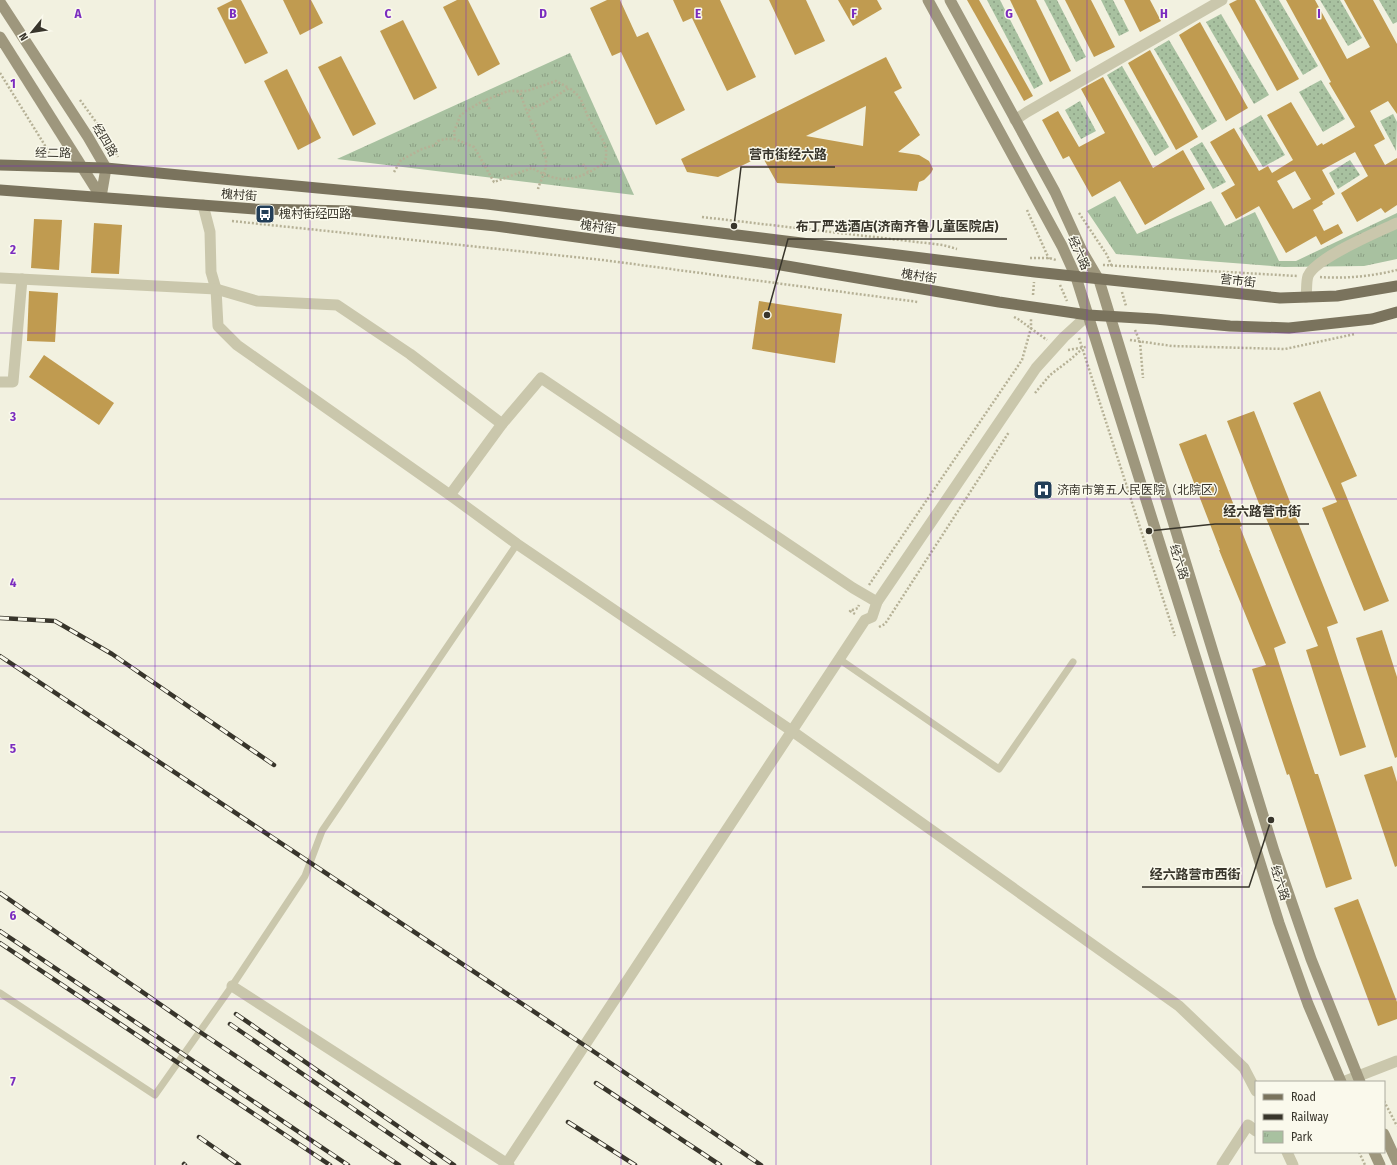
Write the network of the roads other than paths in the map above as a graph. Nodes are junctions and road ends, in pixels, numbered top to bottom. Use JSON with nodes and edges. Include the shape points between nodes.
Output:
{"nodes":[{"id":1,"x":928,"y":0,"type":"edge"},
{"id":2,"x":950,"y":0,"type":"edge"},
{"id":3,"x":1222,"y":0,"type":"edge"},
{"id":4,"x":0,"y":2,"type":"edge"},
{"id":5,"x":0,"y":37,"type":"edge"},
{"id":6,"x":1015,"y":120,"type":"junction"},
{"id":7,"x":0,"y":165,"type":"edge"},
{"id":8,"x":82,"y":167,"type":"junction"},
{"id":9,"x":106,"y":168,"type":"junction"},
{"id":10,"x":0,"y":190,"type":"edge"},
{"id":11,"x":101,"y":197,"type":"junction"},
{"id":12,"x":203,"y":205,"type":"junction"},
{"id":13,"x":1397,"y":223,"type":"edge"},
{"id":14,"x":1076,"y":277,"type":"junction"},
{"id":15,"x":0,"y":278,"type":"edge"},
{"id":16,"x":22,"y":279,"type":"junction"},
{"id":17,"x":1099,"y":280,"type":"junction"},
{"id":18,"x":1397,"y":286,"type":"edge"},
{"id":19,"x":216,"y":289,"type":"junction"},
{"id":20,"x":1306,"y":297,"type":"junction"},
{"id":21,"x":1397,"y":312,"type":"edge"},
{"id":22,"x":1088,"y":314,"type":"junction"},
{"id":23,"x":1111,"y":316,"type":"junction"},
{"id":24,"x":0,"y":382,"type":"edge"},
{"id":25,"x":502,"y":424,"type":"junction"},
{"id":26,"x":450,"y":494,"type":"junction"},
{"id":27,"x":517,"y":544,"type":"junction"},
{"id":28,"x":877,"y":602,"type":"junction"},
{"id":29,"x":839,"y":659,"type":"junction"},
{"id":30,"x":1073,"y":662,"type":"dead end"},
{"id":31,"x":792,"y":731,"type":"junction"},
{"id":32,"x":232,"y":986,"type":"junction"},
{"id":33,"x":0,"y":993,"type":"edge"},
{"id":34,"x":1397,"y":1061,"type":"edge"},
{"id":35,"x":1359,"y":1079,"type":"edge"},
{"id":36,"x":1342,"y":1081,"type":"edge"},
{"id":37,"x":1348,"y":1081,"type":"edge"},
{"id":38,"x":1255,"y":1089,"type":"edge"},
{"id":39,"x":1255,"y":1130,"type":"edge"},
{"id":40,"x":1385,"y":1136,"type":"edge"},
{"id":41,"x":1287,"y":1153,"type":"edge"},
{"id":42,"x":1374,"y":1153,"type":"edge"},
{"id":43,"x":1397,"y":1162,"type":"edge"},
{"id":44,"x":508,"y":1164,"type":"edge"},
{"id":45,"x":1222,"y":1165,"type":"edge"},
{"id":46,"x":1293,"y":1165,"type":"edge"},
{"id":47,"x":1380,"y":1165,"type":"edge"}],
"edges":[{"from":1,"to":14,"type":"main road","name":"经六路","via":[[1062,246]]},
{"from":2,"to":6,"type":"main road","name":"经六路"},
{"from":3,"to":6,"type":"street"},
{"from":4,"to":9,"type":"main road","name":"经四路"},
{"from":5,"to":8,"type":"main road"},
{"from":6,"to":17,"type":"main road","name":"经六路"},
{"from":7,"to":8,"type":"main road","name":"经二路"},
{"from":8,"to":9,"type":"main road","name":"经二路"},
{"from":8,"to":11,"type":"main road"},
{"from":9,"to":11,"type":"main road","name":"经四路"},
{"from":9,"to":14,"type":"main road","name":"槐村街","via":[[487,204]]},
{"from":10,"to":11,"type":"main road"},
{"from":11,"to":12,"type":"main road","name":"槐村街"},
{"from":12,"to":19,"type":"street","via":[[210,232],[211,272]]},
{"from":12,"to":22,"type":"main road","name":"槐村街","via":[[351,211],[496,226],[775,264],[905,287]]},
{"from":13,"to":20,"type":"street","via":[[1332,254],[1311,271]]},
{"from":14,"to":17,"type":"main road","name":"营市街"},
{"from":14,"to":22,"type":"main road","name":"经六路"},
{"from":15,"to":16,"type":"street"},
{"from":16,"to":19,"type":"street"},
{"from":16,"to":24,"type":"street","via":[[13,382]]},
{"from":17,"to":20,"type":"main road","name":"营市街","via":[[1280,298]]},
{"from":17,"to":23,"type":"main road","name":"经六路"},
{"from":18,"to":20,"type":"main road","name":"营市街","via":[[1337,296]]},
{"from":19,"to":25,"type":"street","via":[[257,301],[337,305],[410,354]]},
{"from":19,"to":26,"type":"street","via":[[218,326],[236,345]]},
{"from":21,"to":23,"type":"main road","via":[[1372,319],[1289,328]]},
{"from":22,"to":23,"type":"main road"},
{"from":22,"to":28,"type":"street","via":[[1036,368]]},
{"from":22,"to":36,"type":"main road","name":"经六路","via":[[1279,923],[1308,1004]]},
{"from":23,"to":35,"type":"main road","name":"经六路","via":[[1274,851],[1311,959]]},
{"from":25,"to":26,"type":"street"},
{"from":25,"to":28,"type":"street","via":[[542,378]]},
{"from":26,"to":27,"type":"street"},
{"from":27,"to":31,"type":"street"},
{"from":27,"to":32,"type":"lane","via":[[322,832],[305,876]]},
{"from":28,"to":29,"type":"street","via":[[872,617],[865,620]]},
{"from":29,"to":30,"type":"lane","via":[[999,770]]},
{"from":29,"to":31,"type":"street"},
{"from":31,"to":38,"type":"street","via":[[1179,1006],[1244,1068]]},
{"from":31,"to":44,"type":"street"},
{"from":32,"to":33,"type":"lane","via":[[155,1095]]},
{"from":32,"to":44,"type":"street"},
{"from":34,"to":35,"type":"street"},
{"from":35,"to":37,"type":"street"},
{"from":39,"to":45,"type":"street","via":[[1248,1126]]},
{"from":40,"to":43,"type":"main road"},
{"from":41,"to":46,"type":"street"},
{"from":42,"to":47,"type":"main road"}]}
